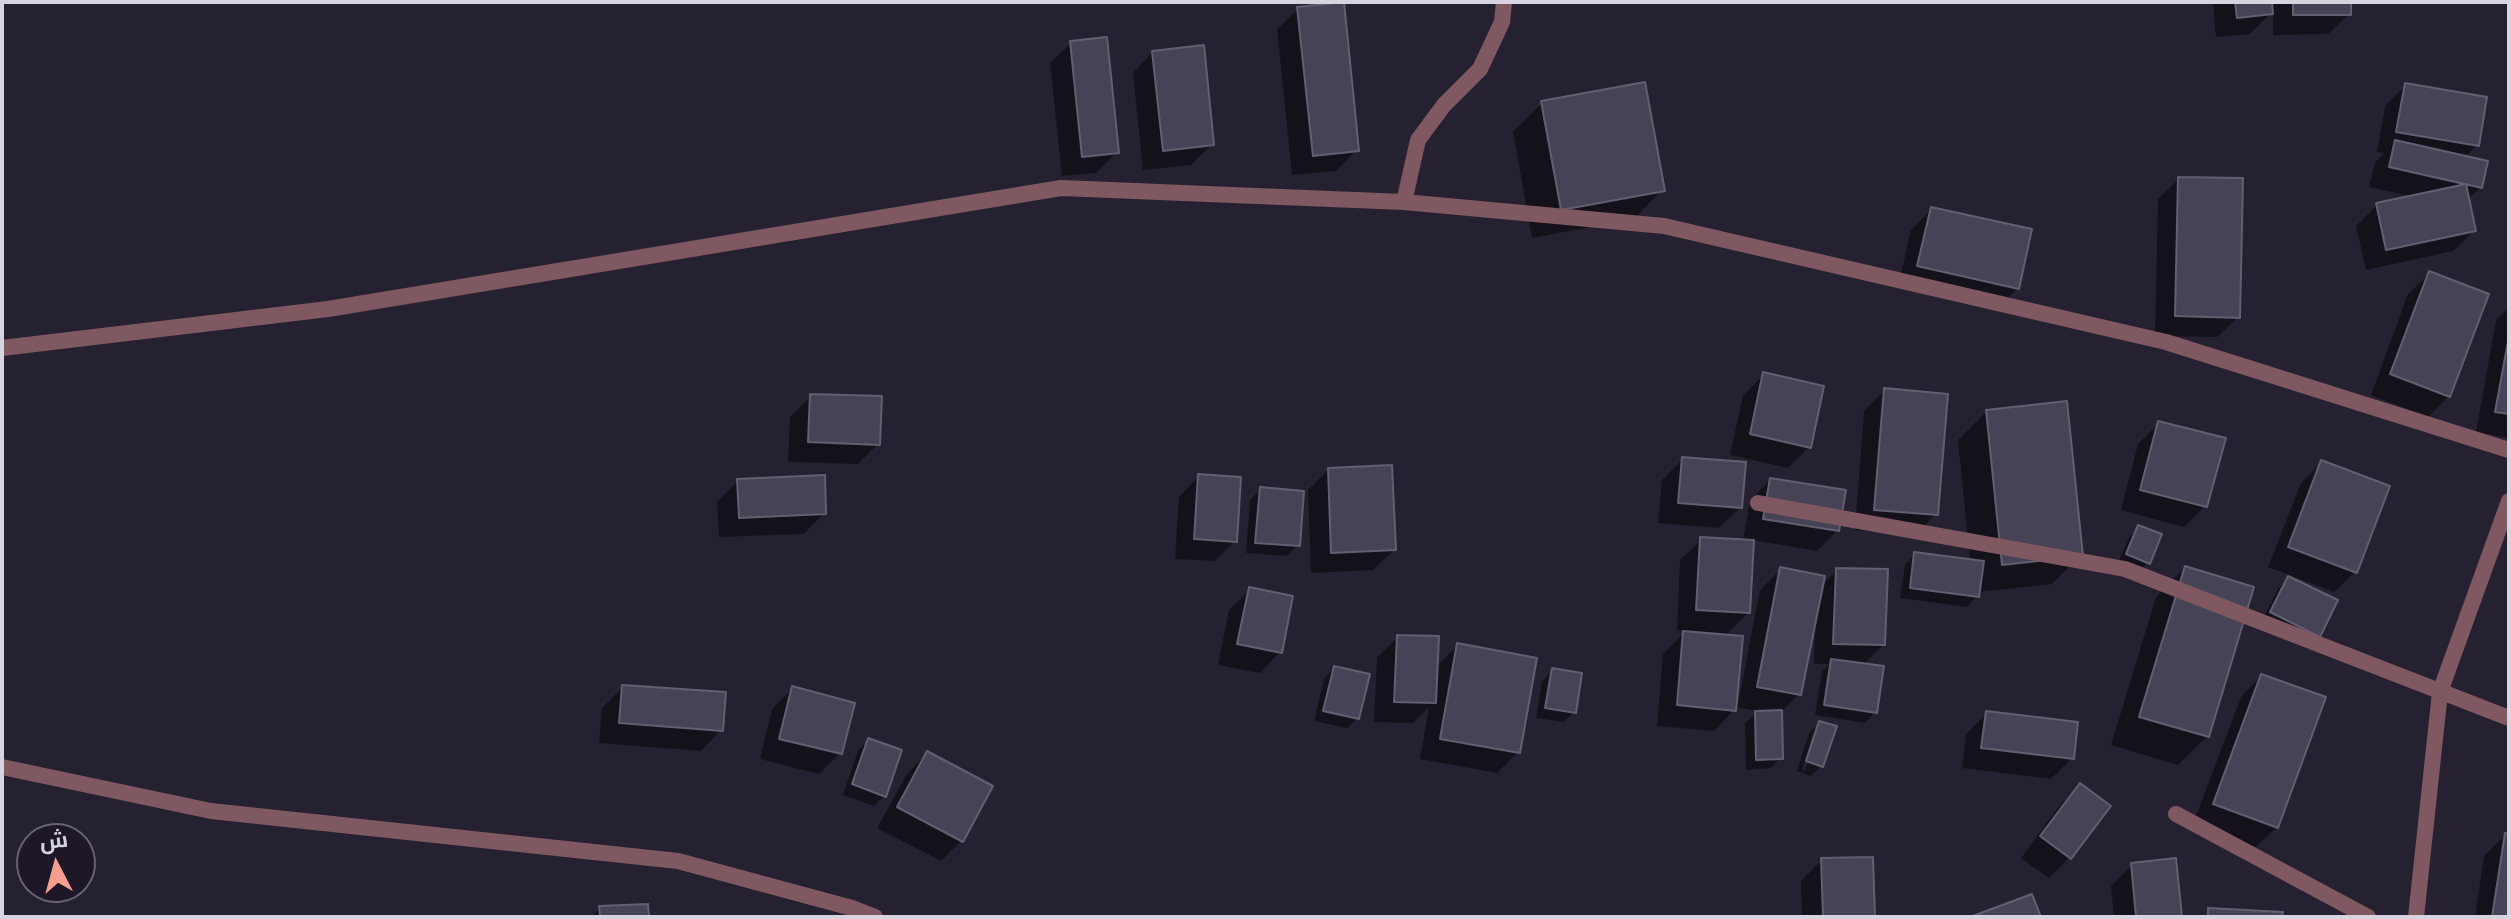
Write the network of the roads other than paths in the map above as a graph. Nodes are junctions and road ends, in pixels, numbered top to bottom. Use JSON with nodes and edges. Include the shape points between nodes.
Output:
{"nodes":[{"id":1,"x":1504,"y":2,"type":"edge"},
{"id":2,"x":1404,"y":202,"type":"junction"},
{"id":3,"x":2,"y":348,"type":"edge"},
{"id":4,"x":2509,"y":450,"type":"edge"},
{"id":5,"x":2509,"y":501,"type":"edge"},
{"id":6,"x":1758,"y":503,"type":"dead end"},
{"id":7,"x":2440,"y":692,"type":"junction"},
{"id":8,"x":2509,"y":718,"type":"edge"},
{"id":9,"x":2,"y":767,"type":"edge"},
{"id":10,"x":2176,"y":814,"type":"dead end"},
{"id":11,"x":875,"y":917,"type":"edge"},
{"id":12,"x":2368,"y":917,"type":"edge"},
{"id":13,"x":2416,"y":917,"type":"edge"}],
"edges":[{"from":1,"to":2,"type":"street","via":[[1502,22],[1480,69],[1418,140]]},
{"from":2,"to":3,"type":"street","via":[[1061,188],[328,309]]},
{"from":2,"to":4,"type":"street","via":[[1664,226],[2166,342]]},
{"from":5,"to":7,"type":"street"},
{"from":6,"to":7,"type":"street","via":[[2125,569]]},
{"from":7,"to":8,"type":"street"},
{"from":7,"to":13,"type":"street"},
{"from":9,"to":11,"type":"street","via":[[211,811],[678,861]]},
{"from":10,"to":12,"type":"street"}]}
